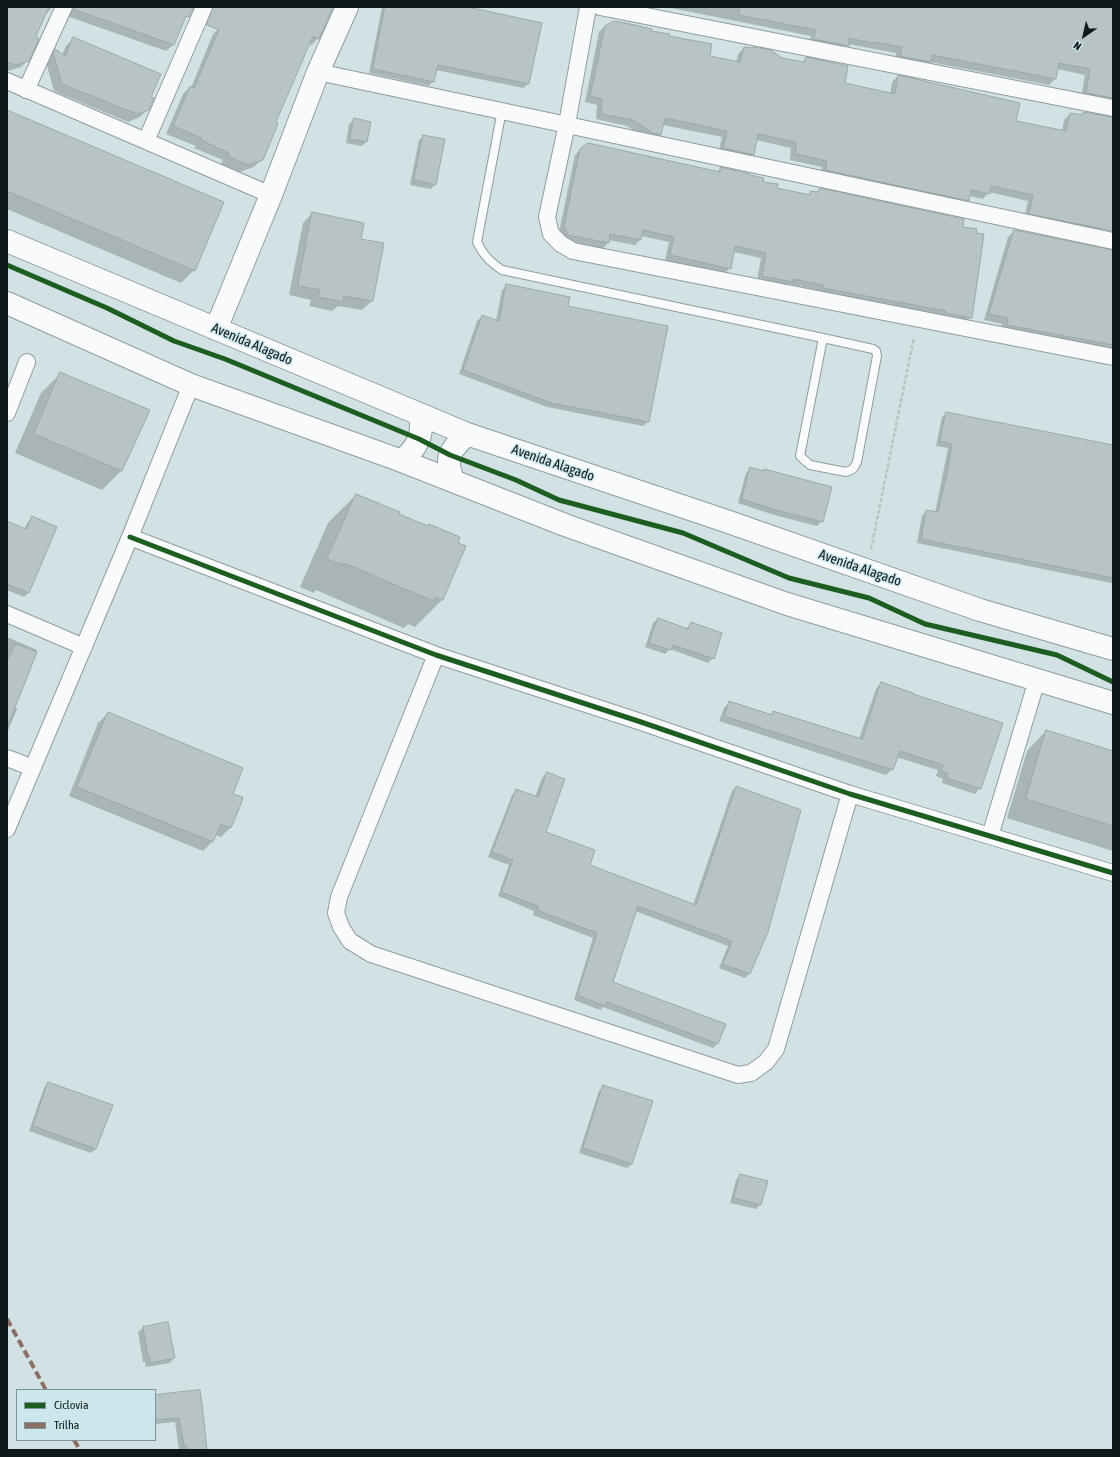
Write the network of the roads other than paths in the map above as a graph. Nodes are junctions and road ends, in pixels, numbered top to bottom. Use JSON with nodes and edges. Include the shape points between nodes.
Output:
{"nodes":[{"id":1,"x":64,"y":7,"type":"edge"},
{"id":2,"x":204,"y":7,"type":"edge"},
{"id":3,"x":347,"y":7,"type":"edge"},
{"id":4,"x":588,"y":7,"type":"edge"},
{"id":5,"x":600,"y":7,"type":"edge"},
{"id":6,"x":318,"y":72,"type":"junction"},
{"id":7,"x":7,"y":81,"type":"edge"},
{"id":8,"x":26,"y":90,"type":"junction"},
{"id":9,"x":1113,"y":108,"type":"edge"},
{"id":10,"x":502,"y":110,"type":"junction"},
{"id":11,"x":568,"y":124,"type":"junction"},
{"id":12,"x":146,"y":141,"type":"junction"},
{"id":13,"x":271,"y":195,"type":"junction"},
{"id":14,"x":7,"y":241,"type":"edge"},
{"id":15,"x":1113,"y":241,"type":"edge"},
{"id":16,"x":7,"y":303,"type":"edge"},
{"id":17,"x":216,"y":329,"type":"junction"},
{"id":18,"x":824,"y":338,"type":"junction"},
{"id":19,"x":1113,"y":357,"type":"edge"},
{"id":20,"x":26,"y":362,"type":"dead end"},
{"id":21,"x":191,"y":385,"type":"junction"},
{"id":22,"x":7,"y":413,"type":"edge"},
{"id":23,"x":420,"y":415,"type":"junction"},
{"id":24,"x":467,"y":434,"type":"junction"},
{"id":25,"x":402,"y":461,"type":"junction"},
{"id":26,"x":453,"y":480,"type":"junction"},
{"id":27,"x":130,"y":537,"type":"junction"},
{"id":28,"x":7,"y":614,"type":"edge"},
{"id":29,"x":84,"y":646,"type":"junction"},
{"id":30,"x":1113,"y":649,"type":"edge"},
{"id":31,"x":436,"y":655,"type":"junction"},
{"id":32,"x":1037,"y":680,"type":"junction"},
{"id":33,"x":1113,"y":703,"type":"edge"},
{"id":34,"x":7,"y":758,"type":"edge"},
{"id":35,"x":33,"y":768,"type":"junction"},
{"id":36,"x":850,"y":794,"type":"junction"},
{"id":37,"x":7,"y":829,"type":"edge"},
{"id":38,"x":990,"y":836,"type":"junction"},
{"id":39,"x":1113,"y":873,"type":"edge"}],
"edges":[{"from":1,"to":8,"type":"street"},
{"from":2,"to":12,"type":"street"},
{"from":3,"to":6,"type":"main road"},
{"from":4,"to":11,"type":"street"},
{"from":5,"to":9,"type":"street"},
{"from":6,"to":10,"type":"street"},
{"from":6,"to":13,"type":"main road"},
{"from":7,"to":8,"type":"street"},
{"from":8,"to":12,"type":"street"},
{"from":10,"to":11,"type":"street"},
{"from":10,"to":18,"type":"lane","via":[[477,242],[489,261],[502,270]]},
{"from":11,"to":15,"type":"street"},
{"from":11,"to":19,"type":"street","via":[[547,217],[551,234],[561,244],[574,251]]},
{"from":12,"to":13,"type":"street"},
{"from":13,"to":17,"type":"main road"},
{"from":14,"to":17,"type":"main road","name":"Avenida Alagado"},
{"from":16,"to":21,"type":"main road"},
{"from":17,"to":23,"type":"main road","name":"Avenida Alagado"},
{"from":18,"to":18,"type":"lane","via":[[873,349],[877,356],[857,462],[853,469],[846,472],[810,465],[800,456]]},
{"from":20,"to":22,"type":"street"},
{"from":21,"to":25,"type":"main road"},
{"from":21,"to":27,"type":"street"},
{"from":23,"to":24,"type":"main road","name":"Avenida Alagado"},
{"from":23,"to":25,"type":"main road","via":[[419,439]]},
{"from":24,"to":26,"type":"main road","via":[[448,460]]},
{"from":24,"to":30,"type":"main road","name":"Avenida Alagado","via":[[980,610]]},
{"from":25,"to":26,"type":"main road"},
{"from":26,"to":32,"type":"main road","via":[[572,527],[787,604]]},
{"from":27,"to":29,"type":"street"},
{"from":27,"to":31,"type":"street"},
{"from":28,"to":29,"type":"street"},
{"from":29,"to":35,"type":"street"},
{"from":31,"to":36,"type":"street"},
{"from":31,"to":36,"type":"street","via":[[339,897],[336,913],[341,927],[350,941],[371,954],[738,1075],[751,1073],[766,1062],[776,1049]]},
{"from":32,"to":33,"type":"main road"},
{"from":32,"to":38,"type":"street"},
{"from":34,"to":35,"type":"street"},
{"from":35,"to":37,"type":"street"},
{"from":36,"to":38,"type":"street"},
{"from":38,"to":39,"type":"street"}]}
